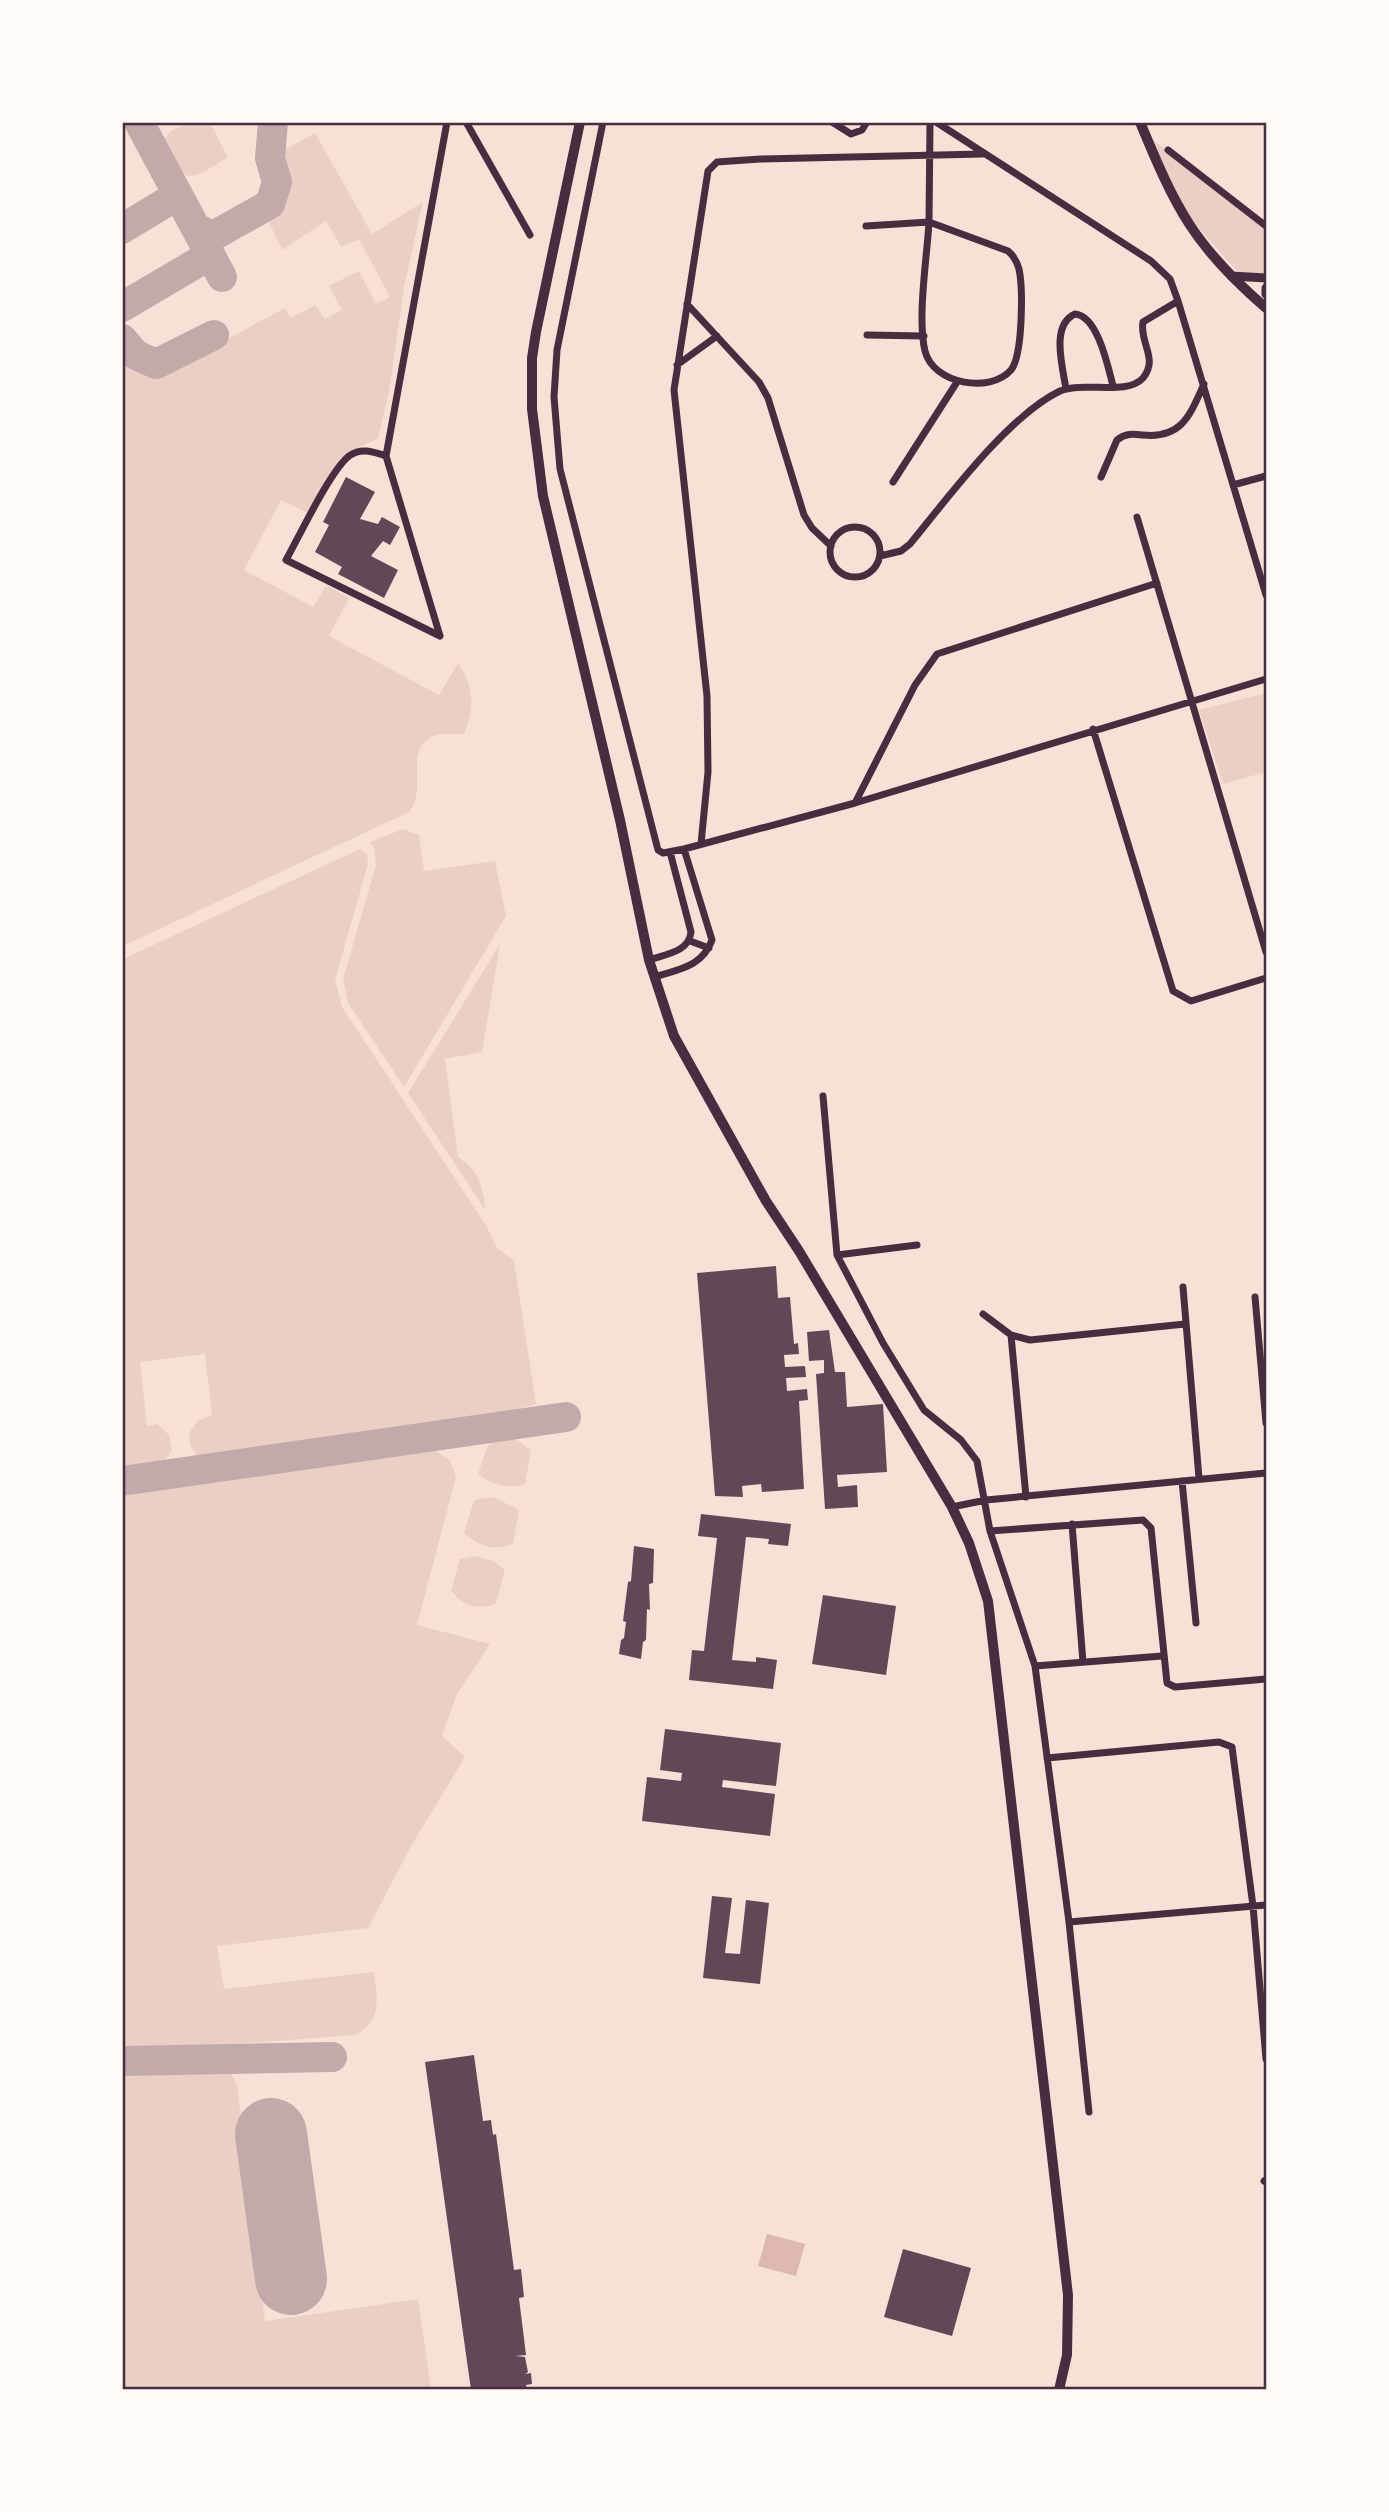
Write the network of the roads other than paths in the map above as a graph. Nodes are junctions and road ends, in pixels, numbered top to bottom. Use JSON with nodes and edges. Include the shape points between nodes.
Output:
{"nodes":[{"id":1,"x":447,"y":122,"type":"edge"},
{"id":2,"x":466,"y":122,"type":"edge"},
{"id":3,"x":580,"y":122,"type":"edge"},
{"id":4,"x":603,"y":122,"type":"edge"},
{"id":5,"x":832,"y":122,"type":"edge"},
{"id":6,"x":867,"y":122,"type":"edge"},
{"id":7,"x":930,"y":122,"type":"edge"},
{"id":8,"x":936,"y":122,"type":"edge"},
{"id":9,"x":1140,"y":122,"type":"edge"},
{"id":10,"x":1168,"y":150,"type":"dead end"},
{"id":11,"x":983,"y":154,"type":"junction"},
{"id":12,"x":930,"y":155,"type":"junction"},
{"id":13,"x":929,"y":222,"type":"junction"},
{"id":14,"x":866,"y":226,"type":"dead end"},
{"id":15,"x":1266,"y":226,"type":"edge"},
{"id":16,"x":530,"y":235,"type":"dead end"},
{"id":17,"x":1229,"y":275,"type":"junction"},
{"id":18,"x":1266,"y":278,"type":"edge"},
{"id":19,"x":1178,"y":301,"type":"junction"},
{"id":20,"x":687,"y":304,"type":"junction"},
{"id":21,"x":1266,"y":308,"type":"edge"},
{"id":22,"x":867,"y":335,"type":"dead end"},
{"id":23,"x":717,"y":336,"type":"junction"},
{"id":24,"x":924,"y":336,"type":"junction"},
{"id":25,"x":677,"y":365,"type":"junction"},
{"id":26,"x":957,"y":382,"type":"junction"},
{"id":27,"x":1204,"y":384,"type":"junction"},
{"id":28,"x":1113,"y":386,"type":"junction"},
{"id":29,"x":1066,"y":388,"type":"junction"},
{"id":30,"x":386,"y":456,"type":"junction"},
{"id":31,"x":1266,"y":476,"type":"edge"},
{"id":32,"x":1101,"y":477,"type":"dead end"},
{"id":33,"x":893,"y":482,"type":"dead end"},
{"id":34,"x":1233,"y":485,"type":"junction"},
{"id":35,"x":1137,"y":517,"type":"dead end"},
{"id":36,"x":831,"y":547,"type":"junction"},
{"id":37,"x":880,"y":556,"type":"junction"},
{"id":38,"x":1264,"y":580,"type":"edge"},
{"id":39,"x":1157,"y":583,"type":"junction"},
{"id":40,"x":1266,"y":595,"type":"edge"},
{"id":41,"x":1266,"y":678,"type":"edge"},
{"id":42,"x":1191,"y":700,"type":"junction"},
{"id":43,"x":1093,"y":729,"type":"junction"},
{"id":44,"x":855,"y":803,"type":"junction"},
{"id":45,"x":701,"y":844,"type":"junction"},
{"id":46,"x":684,"y":849,"type":"junction"},
{"id":47,"x":667,"y":852,"type":"junction"},
{"id":48,"x":695,"y":882,"type":"junction"},
{"id":49,"x":678,"y":887,"type":"junction"},
{"id":50,"x":690,"y":941,"type":"junction"},
{"id":51,"x":709,"y":948,"type":"junction"},
{"id":52,"x":1266,"y":952,"type":"edge"},
{"id":53,"x":649,"y":960,"type":"junction"},
{"id":54,"x":655,"y":977,"type":"junction"},
{"id":55,"x":1266,"y":978,"type":"edge"},
{"id":56,"x":823,"y":1096,"type":"dead end"},
{"id":57,"x":917,"y":1245,"type":"dead end"},
{"id":58,"x":837,"y":1255,"type":"junction"},
{"id":59,"x":1183,"y":1287,"type":"dead end"},
{"id":60,"x":1255,"y":1297,"type":"dead end"},
{"id":61,"x":983,"y":1314,"type":"dead end"},
{"id":62,"x":1185,"y":1324,"type":"junction"},
{"id":63,"x":1011,"y":1335,"type":"junction"},
{"id":64,"x":1266,"y":1423,"type":"edge"},
{"id":65,"x":1266,"y":1473,"type":"edge"},
{"id":66,"x":1199,"y":1478,"type":"junction"},
{"id":67,"x":1182,"y":1481,"type":"junction"},
{"id":68,"x":1026,"y":1497,"type":"junction"},
{"id":69,"x":986,"y":1500,"type":"junction"},
{"id":70,"x":952,"y":1507,"type":"junction"},
{"id":71,"x":1072,"y":1524,"type":"junction"},
{"id":72,"x":990,"y":1531,"type":"junction"},
{"id":73,"x":1196,"y":1623,"type":"dead end"},
{"id":74,"x":1162,"y":1656,"type":"junction"},
{"id":75,"x":1083,"y":1662,"type":"junction"},
{"id":76,"x":1035,"y":1666,"type":"junction"},
{"id":77,"x":1266,"y":1679,"type":"edge"},
{"id":78,"x":1047,"y":1758,"type":"junction"},
{"id":79,"x":1266,"y":1905,"type":"edge"},
{"id":80,"x":1253,"y":1906,"type":"junction"},
{"id":81,"x":1069,"y":1922,"type":"junction"},
{"id":82,"x":1266,"y":2059,"type":"edge"},
{"id":83,"x":1089,"y":2112,"type":"dead end"},
{"id":84,"x":1059,"y":2389,"type":"edge"}],
"edges":[{"from":1,"to":30,"type":"street"},
{"from":2,"to":16,"type":"street"},
{"from":3,"to":53,"type":"main road","via":[[532,358],[532,409],[543,496]]},
{"from":4,"to":47,"type":"street","via":[[557,350],[556,430],[560,469],[655,847]]},
{"from":5,"to":6,"type":"street","via":[[851,134]]},
{"from":7,"to":12,"type":"street"},
{"from":8,"to":11,"type":"street"},
{"from":9,"to":17,"type":"main road","via":[[1182,215]]},
{"from":10,"to":15,"type":"street"},
{"from":11,"to":12,"type":"street"},
{"from":11,"to":19,"type":"street","via":[[1151,261],[1170,279]]},
{"from":12,"to":13,"type":"street"},
{"from":12,"to":20,"type":"street","via":[[717,162],[710,166]]},
{"from":13,"to":14,"type":"street"},
{"from":13,"to":24,"type":"street"},
{"from":13,"to":26,"type":"street","via":[[1008,251],[1019,270],[1019,355],[1015,364],[996,380]]},
{"from":17,"to":18,"type":"street"},
{"from":17,"to":21,"type":"main road"},
{"from":19,"to":27,"type":"street"},
{"from":19,"to":28,"type":"street","via":[[1143,321],[1150,357],[1145,376],[1132,385]]},
{"from":20,"to":23,"type":"street"},
{"from":20,"to":25,"type":"street"},
{"from":22,"to":24,"type":"street"},
{"from":23,"to":25,"type":"street"},
{"from":23,"to":36,"type":"street","via":[[768,398],[804,515]]},
{"from":24,"to":26,"type":"street","via":[[926,355],[933,365]]},
{"from":25,"to":45,"type":"street","via":[[674,390],[707,709],[708,772]]},
{"from":26,"to":33,"type":"street"},
{"from":27,"to":32,"type":"street","via":[[1177,430],[1117,440]]},
{"from":27,"to":34,"type":"street"},
{"from":28,"to":29,"type":"street"},
{"from":28,"to":29,"type":"street","via":[[1091,323],[1074,314],[1065,320],[1060,336]]},
{"from":29,"to":37,"type":"street","via":[[1027,414],[910,544]]},
{"from":30,"to":30,"type":"street","via":[[398,494],[440,636],[286,560],[349,456],[367,450]]},
{"from":31,"to":34,"type":"street"},
{"from":34,"to":38,"type":"street"},
{"from":35,"to":39,"type":"street"},
{"from":36,"to":37,"type":"street","via":[[837,534],[856,527],[874,536]]},
{"from":36,"to":37,"type":"street","via":[[834,566],[842,575],[854,578],[866,575]]},
{"from":38,"to":40,"type":"street"},
{"from":39,"to":42,"type":"street"},
{"from":39,"to":44,"type":"street","via":[[937,654],[915,685]]},
{"from":41,"to":42,"type":"street"},
{"from":42,"to":43,"type":"street"},
{"from":42,"to":52,"type":"street"},
{"from":43,"to":44,"type":"street"},
{"from":43,"to":55,"type":"street","via":[[1173,991],[1191,1001]]},
{"from":44,"to":45,"type":"street"},
{"from":45,"to":46,"type":"street"},
{"from":46,"to":47,"type":"street"},
{"from":46,"to":48,"type":"street"},
{"from":47,"to":49,"type":"street"},
{"from":48,"to":49,"type":"street"},
{"from":48,"to":51,"type":"street","via":[[710,928]]},
{"from":49,"to":50,"type":"street"},
{"from":50,"to":51,"type":"street"},
{"from":50,"to":53,"type":"street"},
{"from":51,"to":54,"type":"street","via":[[696,964]]},
{"from":53,"to":54,"type":"main road"},
{"from":54,"to":70,"type":"main road","via":[[674,1036],[766,1201]]},
{"from":56,"to":58,"type":"street"},
{"from":57,"to":58,"type":"street"},
{"from":58,"to":69,"type":"street","via":[[923,1410],[961,1440],[977,1461]]},
{"from":59,"to":62,"type":"street"},
{"from":60,"to":64,"type":"street"},
{"from":61,"to":63,"type":"street"},
{"from":62,"to":63,"type":"street","via":[[1030,1340]]},
{"from":62,"to":66,"type":"street"},
{"from":63,"to":68,"type":"street"},
{"from":65,"to":66,"type":"street"},
{"from":66,"to":67,"type":"street"},
{"from":67,"to":68,"type":"street"},
{"from":67,"to":73,"type":"street"},
{"from":68,"to":69,"type":"street"},
{"from":69,"to":70,"type":"street"},
{"from":69,"to":72,"type":"street"},
{"from":70,"to":84,"type":"main road","via":[[988,1601],[1002,1709],[1068,2295],[1067,2356]]},
{"from":71,"to":72,"type":"street"},
{"from":71,"to":74,"type":"street","via":[[1137,1519],[1148,1523]]},
{"from":71,"to":75,"type":"street"},
{"from":72,"to":76,"type":"street"},
{"from":74,"to":75,"type":"street"},
{"from":74,"to":77,"type":"street","via":[[1164,1678],[1175,1687]]},
{"from":75,"to":76,"type":"street"},
{"from":76,"to":78,"type":"street"},
{"from":78,"to":80,"type":"street","via":[[1219,1742],[1232,1746]]},
{"from":78,"to":81,"type":"street"},
{"from":79,"to":80,"type":"street"},
{"from":80,"to":81,"type":"street"},
{"from":80,"to":82,"type":"street"},
{"from":81,"to":83,"type":"street"}]}
